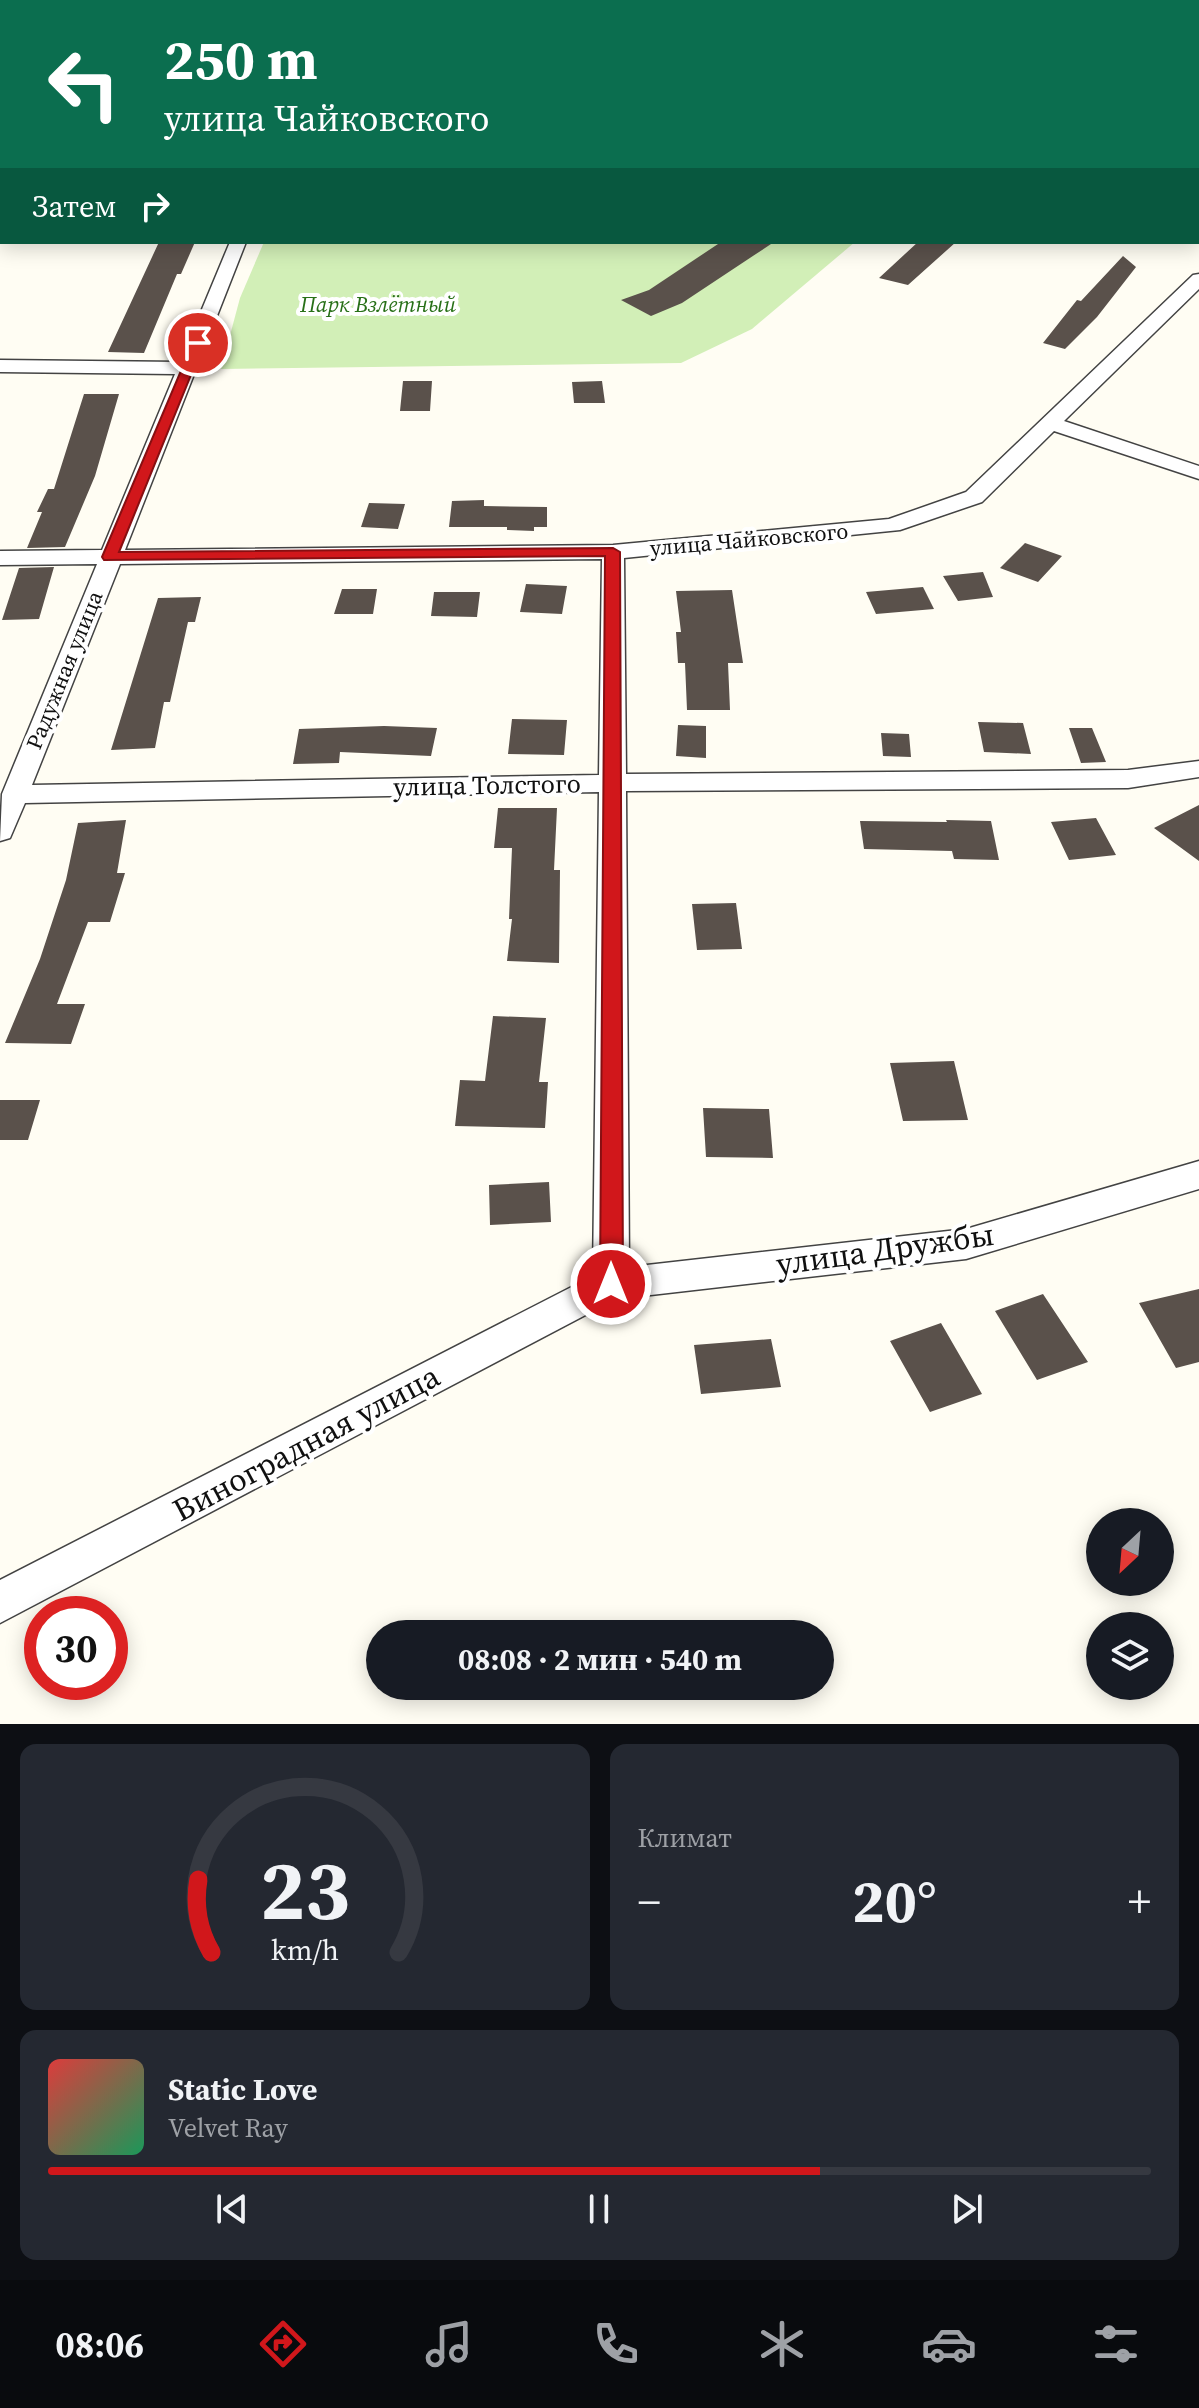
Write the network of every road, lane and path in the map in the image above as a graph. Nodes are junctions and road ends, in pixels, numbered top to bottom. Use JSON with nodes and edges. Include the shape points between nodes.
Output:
{"nodes":[{"id":1,"x":237,"y":244,"type":"edge"},
{"id":2,"x":1199,"y":279,"type":"edge"},
{"id":3,"x":0,"y":366,"type":"edge"},
{"id":4,"x":188,"y":368,"type":"junction"},
{"id":5,"x":1050,"y":423,"type":"junction"},
{"id":6,"x":1199,"y":473,"type":"edge"},
{"id":7,"x":613,"y":552,"type":"junction"},
{"id":8,"x":110,"y":557,"type":"junction"},
{"id":9,"x":0,"y":558,"type":"edge"},
{"id":10,"x":1199,"y":769,"type":"edge"},
{"id":11,"x":612,"y":783,"type":"junction"},
{"id":12,"x":15,"y":794,"type":"junction"},
{"id":13,"x":0,"y":832,"type":"edge"},
{"id":14,"x":1199,"y":1175,"type":"edge"},
{"id":15,"x":611,"y":1284,"type":"junction"},
{"id":16,"x":0,"y":1602,"type":"edge"}],
"edges":[{"from":1,"to":4,"type":"street","name":"Радужная улица"},
{"from":2,"to":5,"type":"street","name":"улица Чайковского"},
{"from":3,"to":4,"type":"street"},
{"from":4,"to":8,"type":"street","name":"Радужная улица"},
{"from":5,"to":6,"type":"street"},
{"from":5,"to":7,"type":"street","name":"улица Чайковского","via":[[974,497],[892,525]]},
{"from":7,"to":8,"type":"street","name":"улица Чайковского"},
{"from":7,"to":11,"type":"street"},
{"from":8,"to":9,"type":"street","name":"улица Чайковского"},
{"from":8,"to":12,"type":"street","name":"Радужная улица"},
{"from":10,"to":11,"type":"street","name":"улица Толстого","via":[[1128,779]]},
{"from":11,"to":12,"type":"street","name":"улица Толстого"},
{"from":11,"to":15,"type":"street"},
{"from":12,"to":13,"type":"street","name":"Радужная улица"},
{"from":14,"to":15,"type":"street","name":"улица Дружбы","via":[[966,1244]]},
{"from":15,"to":16,"type":"street","name":"Виноградная улица"}]}
